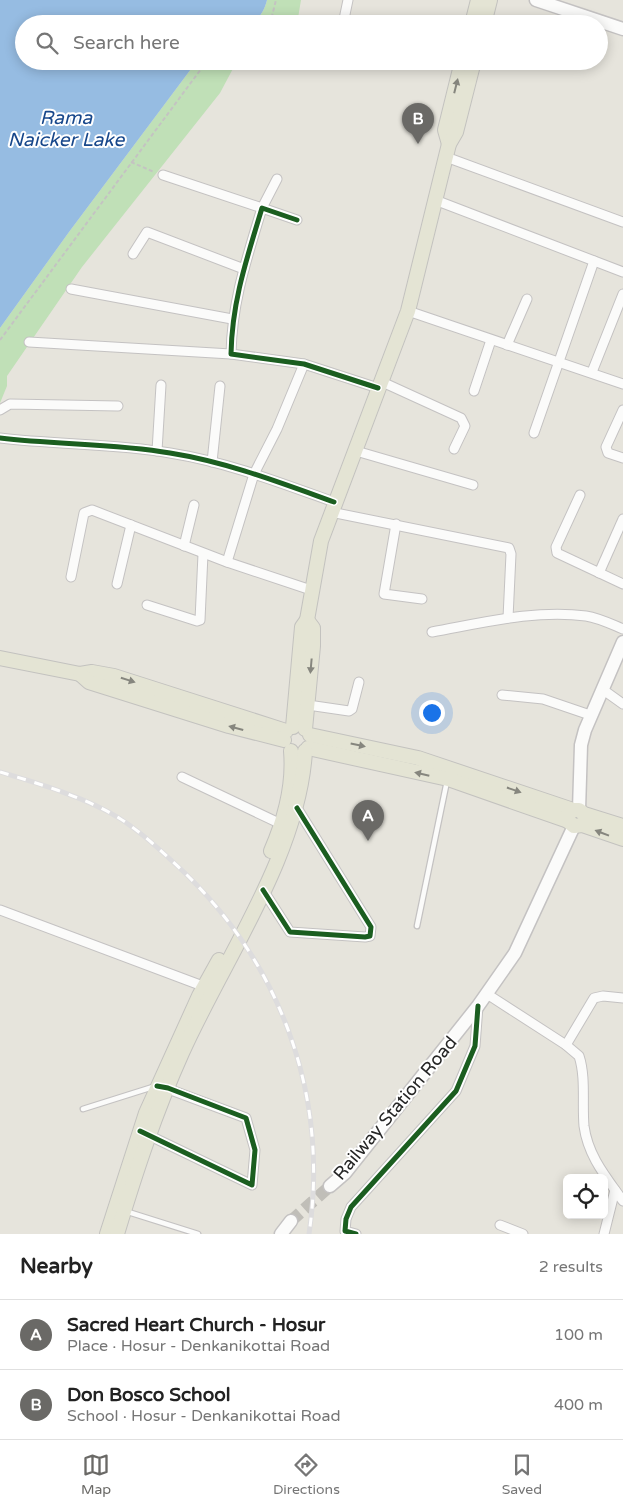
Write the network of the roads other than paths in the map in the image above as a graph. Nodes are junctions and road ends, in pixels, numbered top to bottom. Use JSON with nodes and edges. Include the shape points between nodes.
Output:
{"nodes":[{"id":1,"x":348,"y":0,"type":"edge"},
{"id":2,"x":478,"y":0,"type":"edge"},
{"id":3,"x":490,"y":0,"type":"edge"},
{"id":4,"x":536,"y":0,"type":"edge"},
{"id":5,"x":560,"y":0,"type":"edge"},
{"id":6,"x":345,"y":15,"type":"edge"},
{"id":7,"x":474,"y":15,"type":"edge"},
{"id":8,"x":486,"y":15,"type":"edge"},
{"id":9,"x":581,"y":15,"type":"edge"},
{"id":10,"x":601,"y":15,"type":"edge"},
{"id":11,"x":608,"y":18,"type":"edge"},
{"id":12,"x":623,"y":23,"type":"edge"},
{"id":13,"x":608,"y":24,"type":"edge"},
{"id":14,"x":623,"y":29,"type":"edge"},
{"id":15,"x":460,"y":70,"type":"edge"},
{"id":16,"x":472,"y":70,"type":"edge"},
{"id":17,"x":448,"y":151,"type":"junction"},
{"id":18,"x":163,"y":175,"type":"road end"},
{"id":19,"x":277,"y":179,"type":"dead end"},
{"id":20,"x":435,"y":200,"type":"junction"},
{"id":21,"x":262,"y":208,"type":"junction"},
{"id":22,"x":297,"y":220,"type":"dead end"},
{"id":23,"x":623,"y":222,"type":"edge"},
{"id":24,"x":133,"y":254,"type":"dead end"},
{"id":25,"x":594,"y":261,"type":"junction"},
{"id":26,"x":244,"y":268,"type":"junction"},
{"id":27,"x":623,"y":272,"type":"edge"},
{"id":28,"x":71,"y":289,"type":"dead end"},
{"id":29,"x":623,"y":294,"type":"edge"},
{"id":30,"x":526,"y":299,"type":"dead end"},
{"id":31,"x":408,"y":311,"type":"junction"},
{"id":32,"x":232,"y":319,"type":"junction"},
{"id":33,"x":491,"y":340,"type":"junction"},
{"id":34,"x":29,"y":342,"type":"dead end"},
{"id":35,"x":507,"y":345,"type":"junction"},
{"id":36,"x":231,"y":354,"type":"junction"},
{"id":37,"x":558,"y":362,"type":"junction"},
{"id":38,"x":304,"y":364,"type":"junction"},
{"id":39,"x":592,"y":372,"type":"junction"},
{"id":40,"x":623,"y":384,"type":"edge"},
{"id":41,"x":161,"y":385,"type":"dead end"},
{"id":42,"x":379,"y":385,"type":"junction"},
{"id":43,"x":220,"y":386,"type":"dead end"},
{"id":44,"x":474,"y":392,"type":"dead end"},
{"id":45,"x":118,"y":406,"type":"dead end"},
{"id":46,"x":0,"y":410,"type":"edge"},
{"id":47,"x":623,"y":410,"type":"edge"},
{"id":48,"x":534,"y":433,"type":"dead end"},
{"id":49,"x":1,"y":435,"type":"edge"},
{"id":50,"x":454,"y":450,"type":"dead end"},
{"id":51,"x":157,"y":451,"type":"junction"},
{"id":52,"x":356,"y":451,"type":"junction"},
{"id":53,"x":623,"y":458,"type":"edge"},
{"id":54,"x":212,"y":462,"type":"junction"},
{"id":55,"x":254,"y":474,"type":"junction"},
{"id":56,"x":473,"y":485,"type":"dead end"},
{"id":57,"x":580,"y":495,"type":"dead end"},
{"id":58,"x":194,"y":505,"type":"dead end"},
{"id":59,"x":332,"y":507,"type":"junction"},
{"id":60,"x":623,"y":519,"type":"edge"},
{"id":61,"x":396,"y":524,"type":"junction"},
{"id":62,"x":131,"y":525,"type":"junction"},
{"id":63,"x":184,"y":546,"type":"junction"},
{"id":64,"x":203,"y":554,"type":"junction"},
{"id":65,"x":227,"y":562,"type":"junction"},
{"id":66,"x":599,"y":573,"type":"junction"},
{"id":67,"x":71,"y":577,"type":"dead end"},
{"id":68,"x":116,"y":584,"type":"dead end"},
{"id":69,"x":623,"y":584,"type":"edge"},
{"id":70,"x":311,"y":590,"type":"junction"},
{"id":71,"x":384,"y":594,"type":"junction"},
{"id":72,"x":422,"y":599,"type":"dead end"},
{"id":73,"x":147,"y":604,"type":"dead end"},
{"id":74,"x":383,"y":604,"type":"dead end"},
{"id":75,"x":508,"y":618,"type":"junction"},
{"id":76,"x":307,"y":620,"type":"junction"},
{"id":77,"x":623,"y":629,"type":"edge"},
{"id":78,"x":432,"y":632,"type":"dead end"},
{"id":79,"x":623,"y":642,"type":"edge"},
{"id":80,"x":0,"y":658,"type":"edge"},
{"id":81,"x":358,"y":682,"type":"dead end"},
{"id":82,"x":602,"y":689,"type":"junction"},
{"id":83,"x":502,"y":695,"type":"dead end"},
{"id":84,"x":623,"y":704,"type":"edge"},
{"id":85,"x":308,"y":705,"type":"junction"},
{"id":86,"x":590,"y":716,"type":"junction"},
{"id":87,"x":298,"y":739,"type":"junction"},
{"id":88,"x":182,"y":777,"type":"dead end"},
{"id":89,"x":448,"y":779,"type":"junction"},
{"id":90,"x":297,"y":808,"type":"junction"},
{"id":91,"x":577,"y":818,"type":"junction"},
{"id":92,"x":281,"y":824,"type":"junction"},
{"id":93,"x":623,"y":826,"type":"edge"},
{"id":94,"x":623,"y":840,"type":"edge"},
{"id":95,"x":263,"y":890,"type":"junction"},
{"id":96,"x":0,"y":910,"type":"edge"},
{"id":97,"x":416,"y":926,"type":"dead end"},
{"id":98,"x":209,"y":989,"type":"junction"},
{"id":99,"x":487,"y":994,"type":"junction"},
{"id":100,"x":623,"y":998,"type":"edge"},
{"id":101,"x":478,"y":1006,"type":"junction"},
{"id":102,"x":566,"y":1045,"type":"junction"},
{"id":103,"x":162,"y":1087,"type":"junction"},
{"id":104,"x":83,"y":1109,"type":"dead end"},
{"id":105,"x":144,"y":1132,"type":"junction"},
{"id":106,"x":330,"y":1186,"type":"tunnel mouth"},
{"id":107,"x":615,"y":1190,"type":"junction"},
{"id":108,"x":623,"y":1201,"type":"edge"},
{"id":109,"x":124,"y":1211,"type":"junction"},
{"id":110,"x":291,"y":1221,"type":"tunnel mouth"},
{"id":111,"x":500,"y":1225,"type":"dead end"},
{"id":112,"x":107,"y":1234,"type":"edge"},
{"id":113,"x":117,"y":1234,"type":"edge"},
{"id":114,"x":198,"y":1234,"type":"edge"},
{"id":115,"x":281,"y":1234,"type":"edge"},
{"id":116,"x":356,"y":1234,"type":"edge"},
{"id":117,"x":523,"y":1234,"type":"edge"},
{"id":118,"x":604,"y":1234,"type":"edge"}],
"edges":[{"from":1,"to":6,"type":"street"},
{"from":2,"to":7,"type":"main road"},
{"from":3,"to":8,"type":"main road"},
{"from":4,"to":9,"type":"main road"},
{"from":5,"to":10,"type":"main road"},
{"from":11,"to":12,"type":"main road"},
{"from":13,"to":14,"type":"main road"},
{"from":17,"to":15,"type":"main road","one_way":true,"via":[[446,130]]},
{"from":16,"to":17,"type":"main road"},
{"from":17,"to":20,"type":"main road"},
{"from":17,"to":23,"type":"street"},
{"from":18,"to":21,"type":"street"},
{"from":19,"to":21,"type":"street"},
{"from":20,"to":25,"type":"street"},
{"from":20,"to":31,"type":"main road"},
{"from":21,"to":22,"type":"street"},
{"from":21,"to":26,"type":"street"},
{"from":24,"to":26,"type":"street","via":[[147,232]]},
{"from":25,"to":27,"type":"street"},
{"from":25,"to":37,"type":"street"},
{"from":26,"to":32,"type":"street"},
{"from":28,"to":32,"type":"street"},
{"from":29,"to":39,"type":"street"},
{"from":30,"to":35,"type":"street"},
{"from":31,"to":33,"type":"street"},
{"from":31,"to":42,"type":"main road"},
{"from":32,"to":36,"type":"street"},
{"from":33,"to":35,"type":"street"},
{"from":33,"to":44,"type":"street"},
{"from":34,"to":36,"type":"street"},
{"from":35,"to":37,"type":"street"},
{"from":36,"to":38,"type":"street"},
{"from":37,"to":39,"type":"street"},
{"from":37,"to":48,"type":"street"},
{"from":38,"to":42,"type":"street"},
{"from":38,"to":55,"type":"street"},
{"from":39,"to":40,"type":"street"},
{"from":41,"to":51,"type":"street"},
{"from":42,"to":50,"type":"street","via":[[461,418],[465,426]]},
{"from":42,"to":52,"type":"main road"},
{"from":43,"to":54,"type":"street"},
{"from":45,"to":46,"type":"street","via":[[10,404]]},
{"from":47,"to":53,"type":"street","via":[[606,450]]},
{"from":49,"to":51,"type":"street"},
{"from":51,"to":54,"type":"street"},
{"from":52,"to":56,"type":"street"},
{"from":52,"to":59,"type":"main road"},
{"from":54,"to":55,"type":"street"},
{"from":55,"to":59,"type":"street"},
{"from":55,"to":65,"type":"street"},
{"from":57,"to":66,"type":"street","via":[[556,547],[557,553]]},
{"from":58,"to":63,"type":"street"},
{"from":59,"to":61,"type":"street"},
{"from":59,"to":70,"type":"main road","via":[[317,556]]},
{"from":60,"to":66,"type":"street"},
{"from":61,"to":71,"type":"street"},
{"from":61,"to":75,"type":"street","via":[[509,548]]},
{"from":62,"to":63,"type":"street"},
{"from":62,"to":67,"type":"street","via":[[86,510]]},
{"from":62,"to":68,"type":"street"},
{"from":63,"to":64,"type":"street"},
{"from":64,"to":65,"type":"street"},
{"from":64,"to":73,"type":"street","via":[[200,620]]},
{"from":65,"to":70,"type":"street"},
{"from":66,"to":69,"type":"street"},
{"from":70,"to":76,"type":"main road"},
{"from":71,"to":72,"type":"street"},
{"from":71,"to":74,"type":"street"},
{"from":75,"to":77,"type":"street","via":[[585,616]]},
{"from":75,"to":78,"type":"street"},
{"from":76,"to":85,"type":"main road","one_way":true,"via":[[313,628]]},
{"from":76,"to":87,"type":"main road","via":[[302,627]]},
{"from":79,"to":82,"type":"main road","name":"Railway Station Road"},
{"from":80,"to":87,"type":"main road","via":[[80,674],[92,672],[114,676]]},
{"from":81,"to":85,"type":"street","via":[[349,711]]},
{"from":82,"to":84,"type":"street"},
{"from":82,"to":86,"type":"main road","name":"Railway Station Road"},
{"from":83,"to":86,"type":"street","via":[[543,699]]},
{"from":85,"to":87,"type":"main road"},
{"from":86,"to":91,"type":"main road","name":"Railway Station Road","via":[[581,745]]},
{"from":89,"to":87,"type":"main road","one_way":true},
{"from":87,"to":90,"type":"main road","via":[[303,776]]},
{"from":87,"to":91,"type":"main road","one_way":true,"via":[[418,758]]},
{"from":87,"to":92,"type":"main road"},
{"from":88,"to":92,"type":"street"},
{"from":89,"to":91,"type":"main road"},
{"from":89,"to":97,"type":"lane"},
{"from":90,"to":95,"type":"main road"},
{"from":90,"to":95,"type":"street","via":[[372,933],[365,937],[290,932]]},
{"from":91,"to":93,"type":"main road"},
{"from":94,"to":91,"type":"main road","one_way":true},
{"from":91,"to":99,"type":"main road","name":"Railway Station Road","via":[[515,953]]},
{"from":92,"to":98,"type":"main road"},
{"from":95,"to":98,"type":"main road"},
{"from":96,"to":98,"type":"street"},
{"from":98,"to":103,"type":"main road"},
{"from":99,"to":101,"type":"main road","name":"Railway Station Road"},
{"from":99,"to":102,"type":"street"},
{"from":100,"to":102,"type":"street","via":[[594,998]]},
{"from":101,"to":106,"type":"main road","name":"Railway Station Road","via":[[345,1173]]},
{"from":101,"to":116,"type":"street","name":"Railway Station Road","via":[[475,1046],[456,1091],[351,1207],[345,1231]]},
{"from":102,"to":107,"type":"street","via":[[579,1056],[584,1127],[590,1148],[598,1168]]},
{"from":103,"to":104,"type":"lane","via":[[148,1087]]},
{"from":103,"to":105,"type":"main road"},
{"from":103,"to":105,"type":"street","via":[[246,1118],[256,1150],[252,1185]]},
{"from":105,"to":109,"type":"main road"},
{"from":105,"to":112,"type":"main road"},
{"from":107,"to":108,"type":"street"},
{"from":107,"to":118,"type":"street"},
{"from":109,"to":113,"type":"main road"},
{"from":109,"to":114,"type":"lane"},
{"from":110,"to":115,"type":"main road"},
{"from":111,"to":117,"type":"street"}]}
